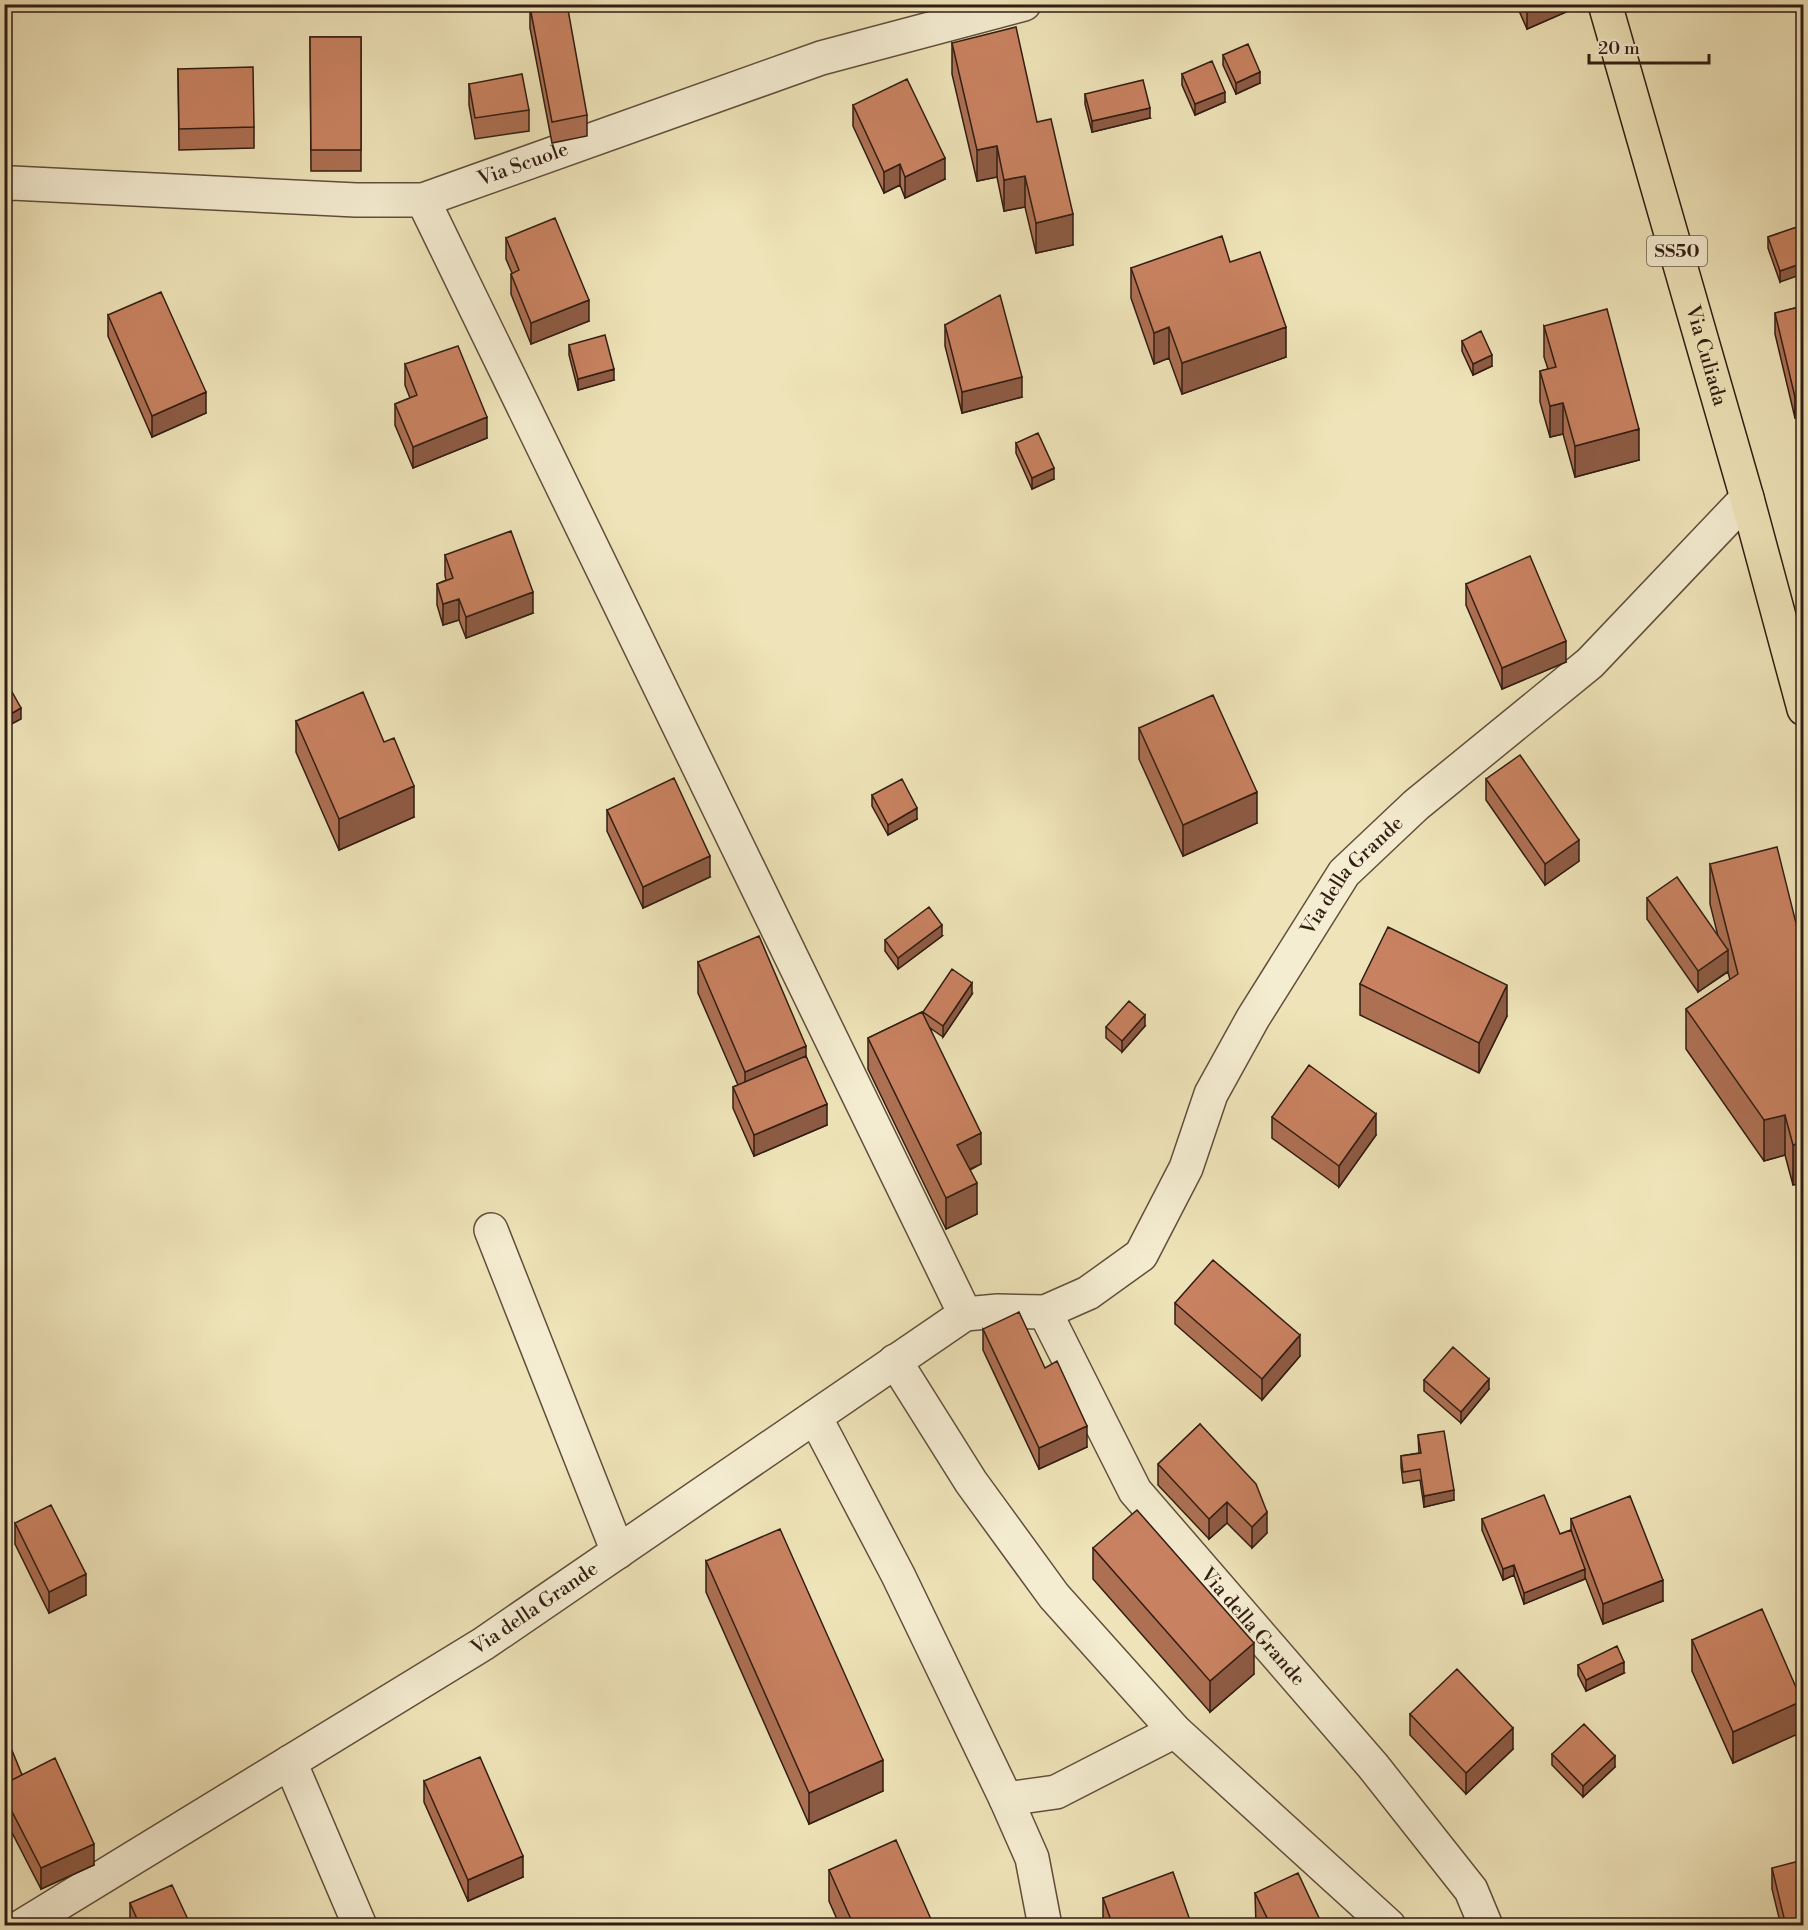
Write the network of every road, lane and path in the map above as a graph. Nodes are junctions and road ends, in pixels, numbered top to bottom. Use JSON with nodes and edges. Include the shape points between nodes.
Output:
{"nodes":[{"id":1,"x":1024,"y":4,"type":"edge"},
{"id":2,"x":1605,"y":4,"type":"edge"},
{"id":3,"x":4,"y":185,"type":"edge"},
{"id":4,"x":423,"y":200,"type":"junction"},
{"id":5,"x":1748,"y":498,"type":"junction"},
{"id":6,"x":1803,"y":709,"type":"edge"},
{"id":7,"x":491,"y":1230,"type":"dead end"},
{"id":8,"x":1045,"y":1312,"type":"junction"},
{"id":9,"x":965,"y":1314,"type":"junction"},
{"id":10,"x":896,"y":1361,"type":"junction"},
{"id":11,"x":815,"y":1416,"type":"junction"},
{"id":12,"x":618,"y":1552,"type":"junction"},
{"id":13,"x":1175,"y":1731,"type":"junction"},
{"id":14,"x":290,"y":1762,"type":"junction"},
{"id":15,"x":1006,"y":1799,"type":"junction"},
{"id":16,"x":22,"y":1926,"type":"edge"},
{"id":17,"x":360,"y":1926,"type":"edge"},
{"id":18,"x":1045,"y":1926,"type":"edge"},
{"id":19,"x":1389,"y":1926,"type":"edge"},
{"id":20,"x":1486,"y":1926,"type":"edge"}],
"edges":[{"from":1,"to":4,"type":"street","name":"Via Scuole","via":[[821,58]]},
{"from":2,"to":5,"type":"main road","name":"Via Culiada","number":"SS50"},
{"from":3,"to":4,"type":"street","name":"Via Scuole"},
{"from":4,"to":9,"type":"street"},
{"from":5,"to":6,"type":"main road","name":"Via Culiada","number":"SS50"},
{"from":5,"to":8,"type":"street","name":"Via della Grande","via":[[1590,663],[1416,805],[1344,873],[1253,1018],[1211,1094],[1186,1168],[1141,1255],[1088,1293]]},
{"from":7,"to":12,"type":"street"},
{"from":8,"to":9,"type":"street","name":"Via della Grande"},
{"from":8,"to":20,"type":"street","name":"Via della Grande","via":[[1135,1491],[1373,1766],[1471,1890]]},
{"from":9,"to":10,"type":"street","name":"Via della Grande"},
{"from":10,"to":11,"type":"street","name":"Via della Grande"},
{"from":10,"to":13,"type":"street","via":[[971,1482],[1054,1596]]},
{"from":11,"to":12,"type":"street","name":"Via della Grande"},
{"from":11,"to":15,"type":"street","via":[[898,1575]]},
{"from":12,"to":14,"type":"street","name":"Via della Grande","via":[[483,1644]]},
{"from":13,"to":15,"type":"street","via":[[1056,1792]]},
{"from":13,"to":19,"type":"street"},
{"from":14,"to":16,"type":"street","name":"Via della Grande"},
{"from":14,"to":17,"type":"street"},
{"from":15,"to":18,"type":"street","via":[[1032,1858]]}]}
